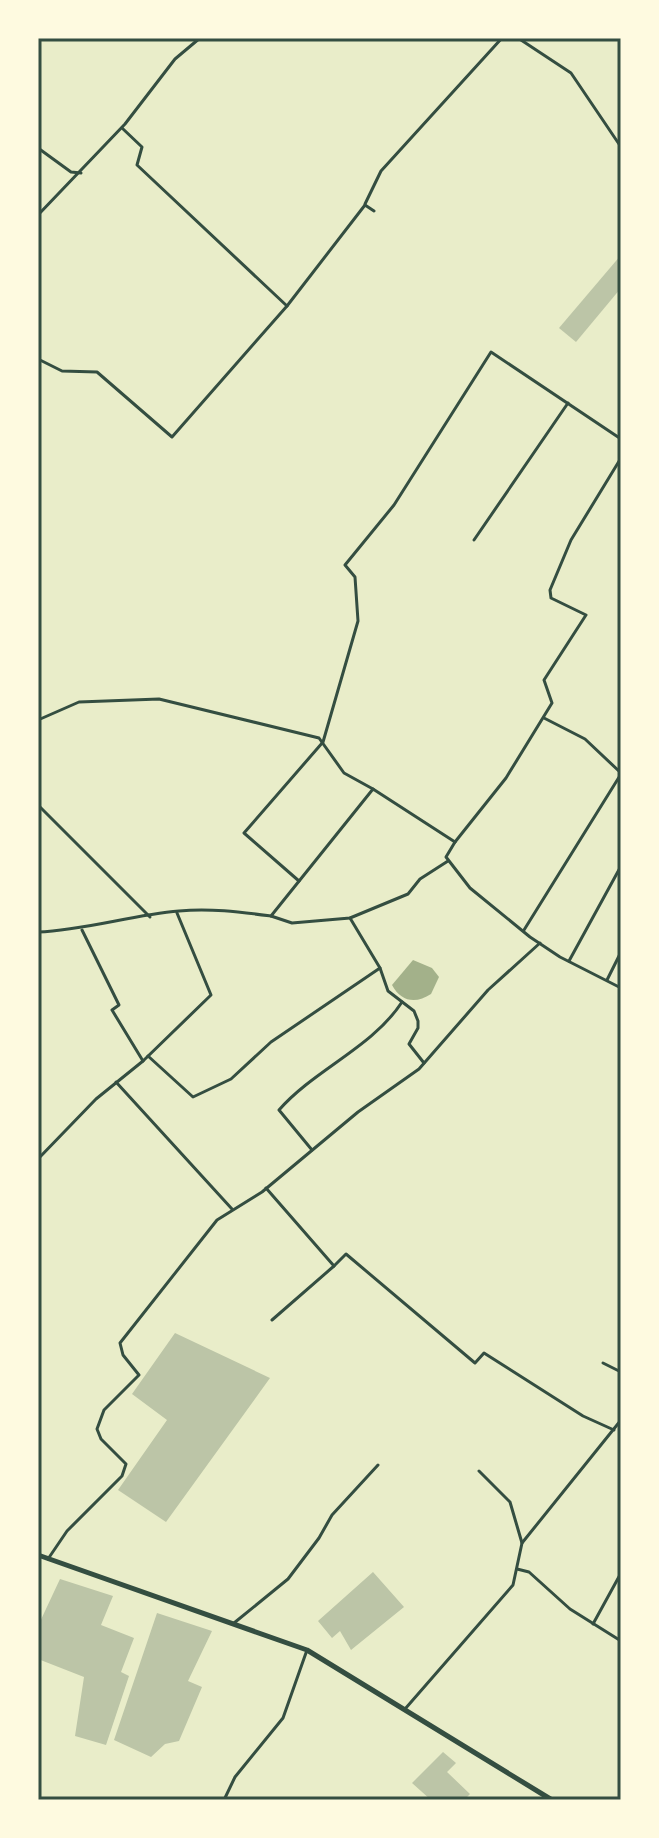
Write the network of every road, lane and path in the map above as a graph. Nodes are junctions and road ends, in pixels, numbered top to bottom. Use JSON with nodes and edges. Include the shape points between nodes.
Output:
{"nodes":[{"id":1,"x":200,"y":38,"type":"edge"},
{"id":2,"x":502,"y":38,"type":"edge"},
{"id":3,"x":518,"y":38,"type":"edge"},
{"id":4,"x":122,"y":128,"type":"junction"},
{"id":5,"x":621,"y":147,"type":"edge"},
{"id":6,"x":38,"y":148,"type":"edge"},
{"id":7,"x":81,"y":173,"type":"junction"},
{"id":8,"x":365,"y":205,"type":"junction"},
{"id":9,"x":374,"y":211,"type":"dead end"},
{"id":10,"x":38,"y":215,"type":"edge"},
{"id":11,"x":287,"y":306,"type":"junction"},
{"id":12,"x":38,"y":359,"type":"edge"},
{"id":13,"x":568,"y":403,"type":"junction"},
{"id":14,"x":621,"y":439,"type":"edge"},
{"id":15,"x":621,"y":458,"type":"edge"},
{"id":16,"x":474,"y":540,"type":"dead end"},
{"id":17,"x":543,"y":718,"type":"junction"},
{"id":18,"x":38,"y":720,"type":"edge"},
{"id":19,"x":323,"y":742,"type":"junction"},
{"id":20,"x":621,"y":774,"type":"edge"},
{"id":21,"x":373,"y":789,"type":"junction"},
{"id":22,"x":38,"y":805,"type":"edge"},
{"id":23,"x":455,"y":842,"type":"junction"},
{"id":24,"x":448,"y":861,"type":"junction"},
{"id":25,"x":621,"y":866,"type":"edge"},
{"id":26,"x":299,"y":881,"type":"junction"},
{"id":27,"x":176,"y":911,"type":"junction"},
{"id":28,"x":271,"y":916,"type":"junction"},
{"id":29,"x":150,"y":917,"type":"junction"},
{"id":30,"x":350,"y":918,"type":"junction"},
{"id":31,"x":82,"y":930,"type":"junction"},
{"id":32,"x":523,"y":931,"type":"junction"},
{"id":33,"x":38,"y":932,"type":"edge"},
{"id":34,"x":540,"y":943,"type":"junction"},
{"id":35,"x":621,"y":952,"type":"edge"},
{"id":36,"x":569,"y":961,"type":"junction"},
{"id":37,"x":380,"y":968,"type":"junction"},
{"id":38,"x":607,"y":980,"type":"junction"},
{"id":39,"x":621,"y":988,"type":"edge"},
{"id":40,"x":402,"y":1002,"type":"junction"},
{"id":41,"x":148,"y":1056,"type":"junction"},
{"id":42,"x":143,"y":1061,"type":"junction"},
{"id":43,"x":424,"y":1063,"type":"junction"},
{"id":44,"x":116,"y":1082,"type":"junction"},
{"id":45,"x":312,"y":1151,"type":"junction"},
{"id":46,"x":38,"y":1159,"type":"edge"},
{"id":47,"x":266,"y":1188,"type":"junction"},
{"id":48,"x":233,"y":1209,"type":"junction"},
{"id":49,"x":334,"y":1266,"type":"junction"},
{"id":50,"x":272,"y":1320,"type":"dead end"},
{"id":51,"x":603,"y":1363,"type":"dead end"},
{"id":52,"x":621,"y":1372,"type":"edge"},
{"id":53,"x":621,"y":1420,"type":"edge"},
{"id":54,"x":614,"y":1430,"type":"junction"},
{"id":55,"x":378,"y":1465,"type":"dead end"},
{"id":56,"x":479,"y":1471,"type":"dead end"},
{"id":57,"x":522,"y":1543,"type":"junction"},
{"id":58,"x":38,"y":1555,"type":"edge"},
{"id":59,"x":48,"y":1559,"type":"junction"},
{"id":60,"x":517,"y":1569,"type":"junction"},
{"id":61,"x":621,"y":1573,"type":"edge"},
{"id":62,"x":233,"y":1624,"type":"junction"},
{"id":63,"x":593,"y":1624,"type":"junction"},
{"id":64,"x":621,"y":1641,"type":"edge"},
{"id":65,"x":307,"y":1650,"type":"junction"},
{"id":66,"x":405,"y":1709,"type":"junction"},
{"id":67,"x":224,"y":1800,"type":"edge"},
{"id":68,"x":552,"y":1800,"type":"edge"}],
"edges":[{"from":1,"to":4,"type":"street","via":[[175,59]]},
{"from":2,"to":8,"type":"street","via":[[381,171]]},
{"from":3,"to":5,"type":"street","via":[[571,73]]},
{"from":4,"to":7,"type":"street"},
{"from":4,"to":11,"type":"street","via":[[142,147],[137,165]]},
{"from":6,"to":7,"type":"street","via":[[71,172]]},
{"from":7,"to":10,"type":"street"},
{"from":8,"to":9,"type":"street"},
{"from":8,"to":11,"type":"street"},
{"from":11,"to":12,"type":"street","via":[[172,437],[97,372],[62,371]]},
{"from":13,"to":14,"type":"street"},
{"from":13,"to":16,"type":"street"},
{"from":13,"to":19,"type":"street","via":[[491,352],[394,505],[345,565],[355,577],[358,621]]},
{"from":15,"to":17,"type":"street","via":[[571,540],[550,590],[551,598],[586,615],[544,680],[552,703]]},
{"from":17,"to":20,"type":"street","via":[[585,739]]},
{"from":17,"to":23,"type":"street","via":[[506,778]]},
{"from":18,"to":19,"type":"street","via":[[79,702],[159,699]]},
{"from":19,"to":21,"type":"street","via":[[344,773]]},
{"from":19,"to":26,"type":"street","via":[[244,833]]},
{"from":20,"to":32,"type":"street"},
{"from":21,"to":23,"type":"street"},
{"from":21,"to":26,"type":"street"},
{"from":22,"to":29,"type":"street"},
{"from":23,"to":24,"type":"street"},
{"from":24,"to":30,"type":"street","via":[[408,894]]},
{"from":24,"to":32,"type":"street","via":[[470,888]]},
{"from":25,"to":36,"type":"street"},
{"from":26,"to":28,"type":"street"},
{"from":27,"to":28,"type":"street"},
{"from":27,"to":29,"type":"street"},
{"from":27,"to":41,"type":"street","via":[[211,995]]},
{"from":28,"to":30,"type":"street","via":[[292,923]]},
{"from":29,"to":31,"type":"street"},
{"from":30,"to":37,"type":"street"},
{"from":31,"to":33,"type":"street"},
{"from":31,"to":42,"type":"street","via":[[119,1005],[112,1010]]},
{"from":32,"to":34,"type":"street"},
{"from":34,"to":36,"type":"street"},
{"from":34,"to":43,"type":"street","via":[[488,990]]},
{"from":35,"to":38,"type":"street"},
{"from":36,"to":38,"type":"street"},
{"from":37,"to":40,"type":"street","via":[[388,991]]},
{"from":37,"to":41,"type":"street","via":[[271,1042],[231,1079],[200,1096],[193,1097]]},
{"from":38,"to":39,"type":"street"},
{"from":40,"to":43,"type":"street","via":[[418,1021],[409,1044]]},
{"from":40,"to":45,"type":"street","via":[[375,1033],[305,1084],[279,1110]]},
{"from":41,"to":42,"type":"street"},
{"from":42,"to":44,"type":"street"},
{"from":43,"to":45,"type":"street"},
{"from":44,"to":46,"type":"street"},
{"from":44,"to":48,"type":"street"},
{"from":45,"to":47,"type":"street"},
{"from":47,"to":48,"type":"street"},
{"from":47,"to":49,"type":"street"},
{"from":48,"to":59,"type":"street","via":[[211,1226],[120,1343],[139,1375],[104,1410],[97,1429],[126,1464],[122,1476],[67,1531]]},
{"from":49,"to":50,"type":"street"},
{"from":49,"to":54,"type":"street","via":[[346,1254],[475,1363],[484,1353]]},
{"from":51,"to":52,"type":"street"},
{"from":53,"to":54,"type":"street"},
{"from":54,"to":57,"type":"street"},
{"from":55,"to":62,"type":"street","via":[[332,1515],[288,1579]]},
{"from":56,"to":57,"type":"street","via":[[510,1502]]},
{"from":57,"to":60,"type":"street"},
{"from":58,"to":59,"type":"highway"},
{"from":59,"to":62,"type":"highway"},
{"from":60,"to":63,"type":"street","via":[[529,1572]]},
{"from":60,"to":66,"type":"street","via":[[513,1585]]},
{"from":61,"to":63,"type":"street"},
{"from":62,"to":65,"type":"highway"},
{"from":63,"to":64,"type":"street"},
{"from":65,"to":66,"type":"highway"},
{"from":65,"to":67,"type":"street","via":[[283,1718],[235,1777]]},
{"from":66,"to":68,"type":"highway"}]}
